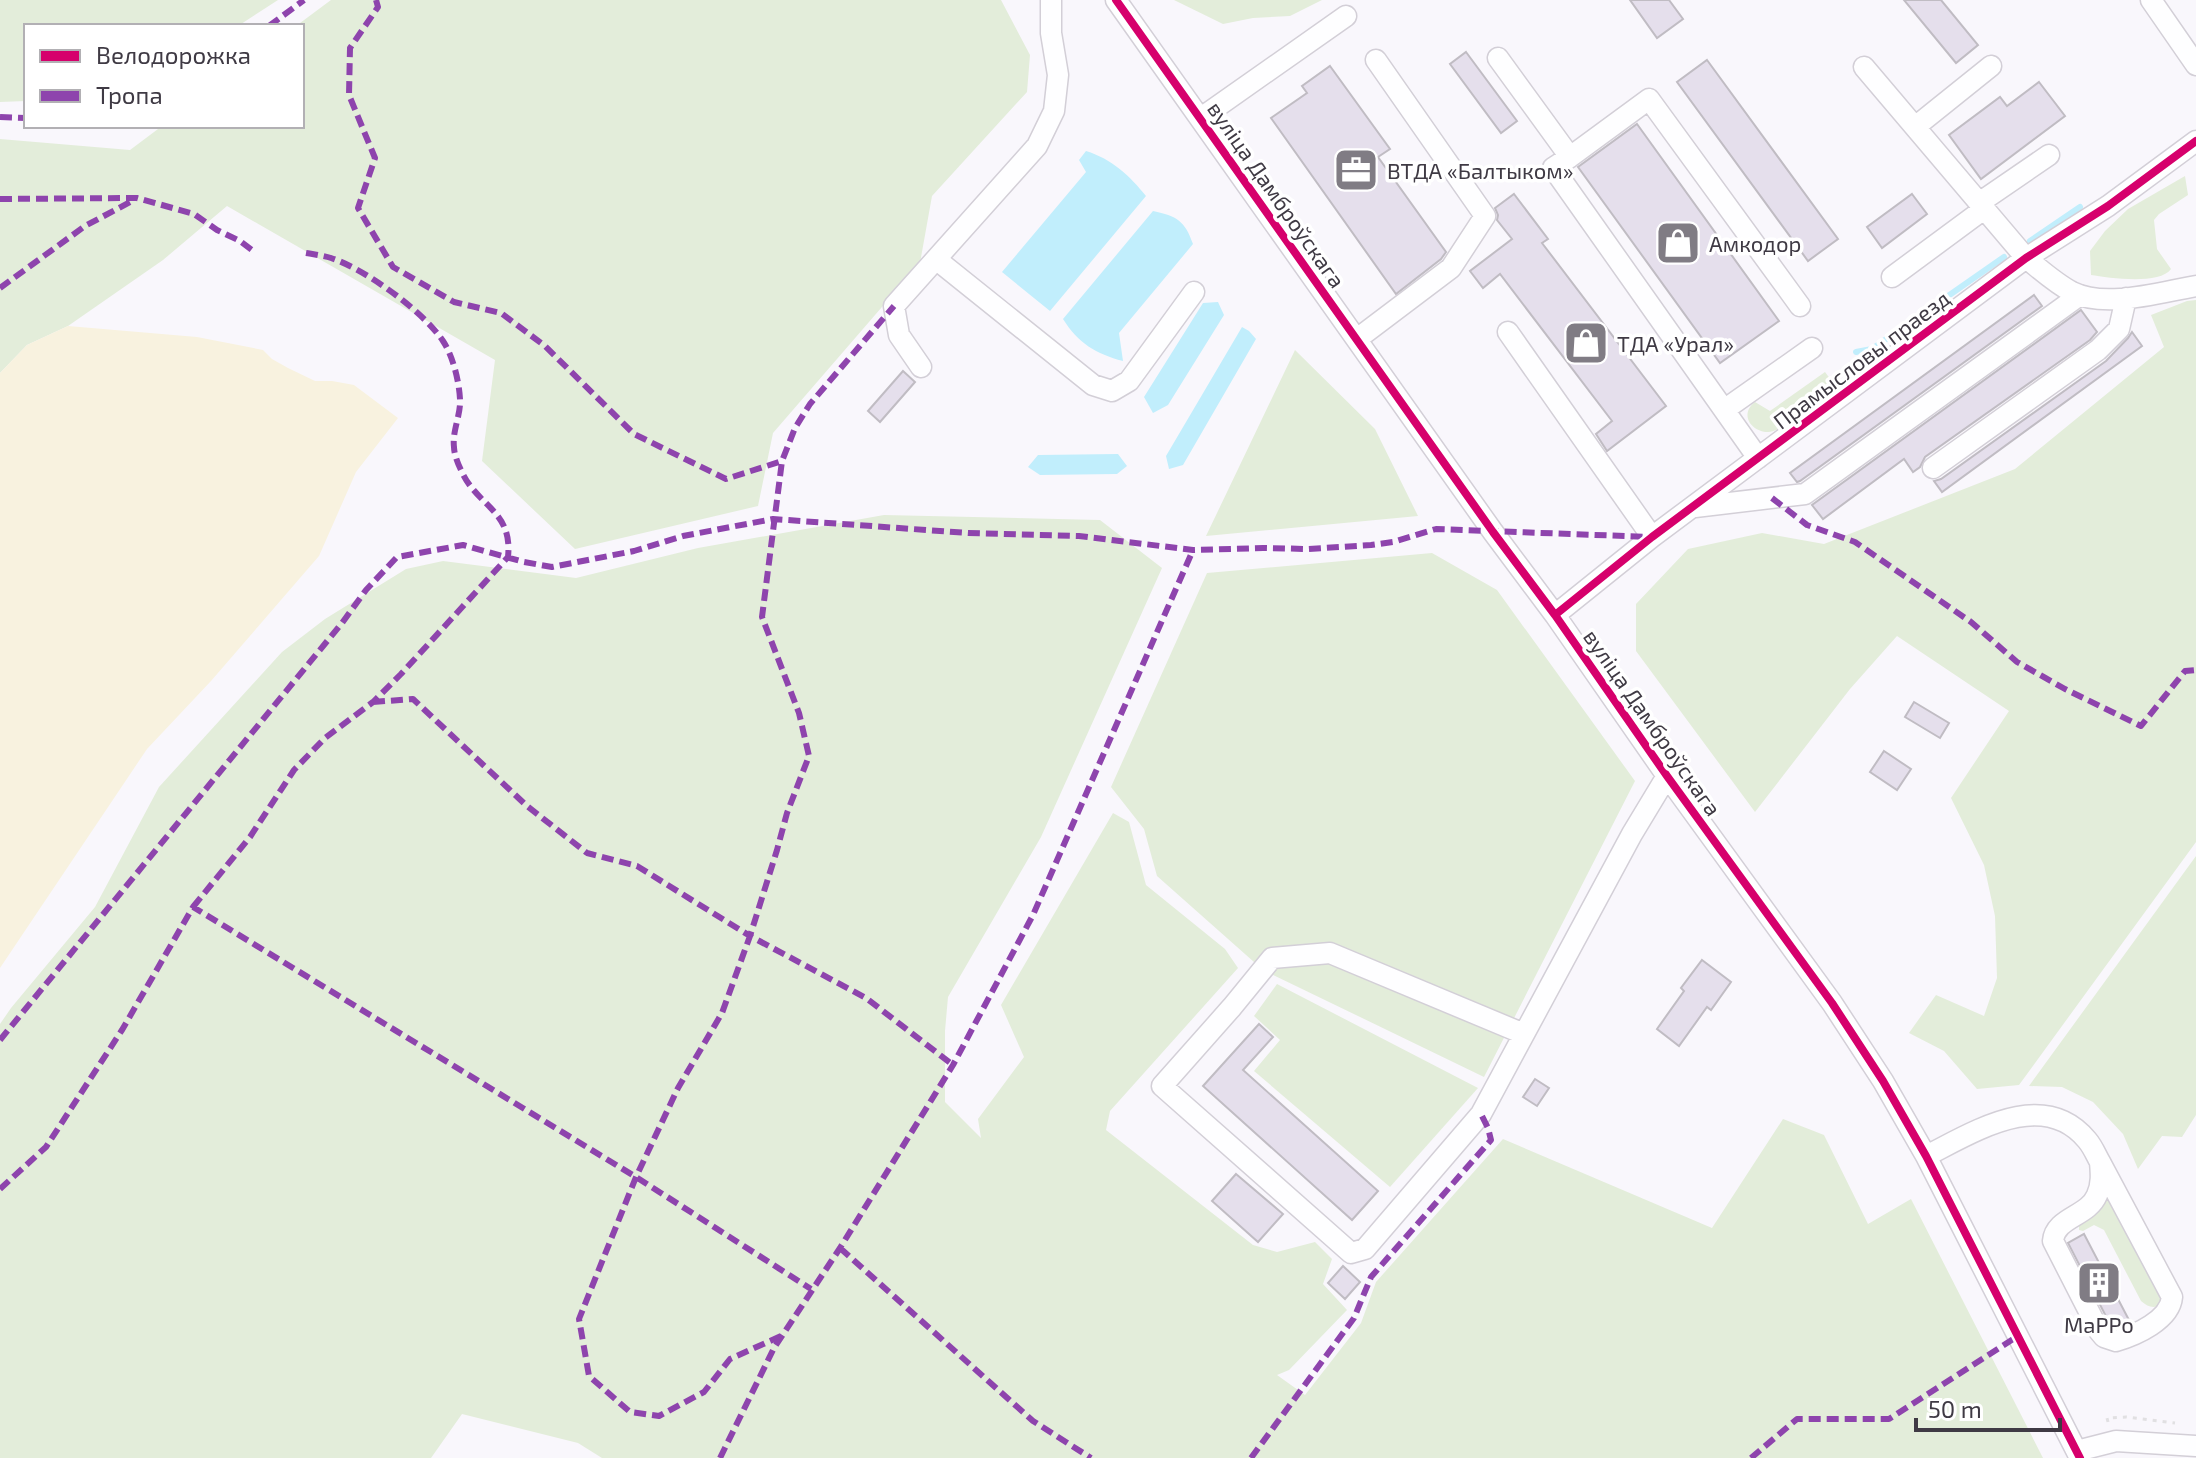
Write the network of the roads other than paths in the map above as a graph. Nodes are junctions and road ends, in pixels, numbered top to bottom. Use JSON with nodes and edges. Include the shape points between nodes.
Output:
{"nodes":[{"id":1,"x":1051,"y":0,"type":"edge"},
{"id":2,"x":1116,"y":0,"type":"edge"},
{"id":3,"x":2151,"y":0,"type":"edge"},
{"id":4,"x":1346,"y":16,"type":"dead end"},
{"id":5,"x":1498,"y":58,"type":"dead end"},
{"id":6,"x":1376,"y":60,"type":"dead end"},
{"id":7,"x":2196,"y":65,"type":"edge"},
{"id":8,"x":1991,"y":66,"type":"dead end"},
{"id":9,"x":1864,"y":67,"type":"dead end"},
{"id":10,"x":1201,"y":118,"type":"junction"},
{"id":11,"x":1915,"y":127,"type":"junction"},
{"id":12,"x":2196,"y":141,"type":"edge"},
{"id":13,"x":2049,"y":155,"type":"dead end"},
{"id":14,"x":1570,"y":157,"type":"junction"},
{"id":15,"x":1982,"y":206,"type":"junction"},
{"id":16,"x":2026,"y":258,"type":"junction"},
{"id":17,"x":937,"y":260,"type":"junction"},
{"id":18,"x":1892,"y":277,"type":"dead end"},
{"id":19,"x":2196,"y":286,"type":"edge"},
{"id":20,"x":1194,"y":292,"type":"dead end"},
{"id":21,"x":2080,"y":295,"type":"junction"},
{"id":22,"x":2126,"y":298,"type":"junction"},
{"id":23,"x":1800,"y":306,"type":"dead end"},
{"id":24,"x":1508,"y":332,"type":"dead end"},
{"id":25,"x":1357,"y":339,"type":"junction"},
{"id":26,"x":1812,"y":348,"type":"dead end"},
{"id":27,"x":921,"y":367,"type":"dead end"},
{"id":28,"x":1724,"y":410,"type":"junction"},
{"id":29,"x":1758,"y":458,"type":"junction"},
{"id":30,"x":1933,"y":468,"type":"dead end"},
{"id":31,"x":1691,"y":508,"type":"junction"},
{"id":32,"x":1652,"y":537,"type":"junction"},
{"id":33,"x":1555,"y":615,"type":"junction"},
{"id":34,"x":1667,"y":776,"type":"junction"},
{"id":35,"x":1524,"y":1034,"type":"junction"},
{"id":36,"x":1926,"y":1156,"type":"junction"},
{"id":37,"x":2100,"y":1162,"type":"junction"},
{"id":38,"x":2196,"y":1446,"type":"edge"},
{"id":39,"x":2160,"y":1450,"type":"edge"},
{"id":40,"x":2078,"y":1454,"type":"edge"}],
"edges":[{"from":1,"to":17,"type":"street","via":[[1058,75],[1054,111],[1037,146]]},
{"from":2,"to":10,"type":"street","name":"вуліца Дамброўскага"},
{"from":3,"to":7,"type":"street"},
{"from":4,"to":10,"type":"street"},
{"from":5,"to":14,"type":"street"},
{"from":6,"to":25,"type":"street","via":[[1485,216],[1451,268]]},
{"from":8,"to":11,"type":"street"},
{"from":9,"to":11,"type":"street"},
{"from":10,"to":25,"type":"street","name":"вуліца Дамброўскага"},
{"from":11,"to":15,"type":"street"},
{"from":12,"to":16,"type":"street","name":"Прамысловы праезд"},
{"from":13,"to":15,"type":"street"},
{"from":14,"to":23,"type":"street","via":[[1649,99]]},
{"from":14,"to":28,"type":"street","via":[[1553,168]]},
{"from":15,"to":16,"type":"street"},
{"from":15,"to":18,"type":"street"},
{"from":16,"to":21,"type":"street"},
{"from":16,"to":29,"type":"street","name":"Прамысловы праезд"},
{"from":17,"to":20,"type":"street","via":[[1093,385],[1112,391],[1129,381]]},
{"from":17,"to":27,"type":"street","via":[[894,306],[899,335]]},
{"from":19,"to":22,"type":"street"},
{"from":21,"to":22,"type":"street"},
{"from":21,"to":31,"type":"street","via":[[1805,494]]},
{"from":22,"to":30,"type":"street","via":[[2119,329],[2098,350]]},
{"from":24,"to":32,"type":"street"},
{"from":25,"to":33,"type":"street","name":"вуліца Дамброўскага"},
{"from":26,"to":28,"type":"street"},
{"from":28,"to":29,"type":"street"},
{"from":29,"to":31,"type":"street","name":"Прамысловы праезд"},
{"from":31,"to":32,"type":"street","name":"Прамысловы праезд"},
{"from":32,"to":33,"type":"street","name":"Прамысловы праезд"},
{"from":33,"to":34,"type":"street","name":"вуліца Дамброўскага"},
{"from":34,"to":35,"type":"street"},
{"from":34,"to":36,"type":"street","name":"вуліца Дамброўскага","via":[[1832,1003]]},
{"from":35,"to":35,"type":"street","via":[[1481,1114],[1365,1249],[1351,1253],[1162,1086],[1272,958],[1330,953]]},
{"from":36,"to":37,"type":"street","via":[[1997,1123],[2036,1115],[2074,1129]]},
{"from":36,"to":40,"type":"street","name":"вуліца Дамброўскага"},
{"from":37,"to":37,"type":"street","via":[[2172,1297],[2161,1317],[2116,1341],[2099,1331],[2053,1241],[2062,1224],[2093,1204],[2099,1193]]},
{"from":38,"to":39,"type":"street"},
{"from":39,"to":40,"type":"street","via":[[2116,1441]]}]}
